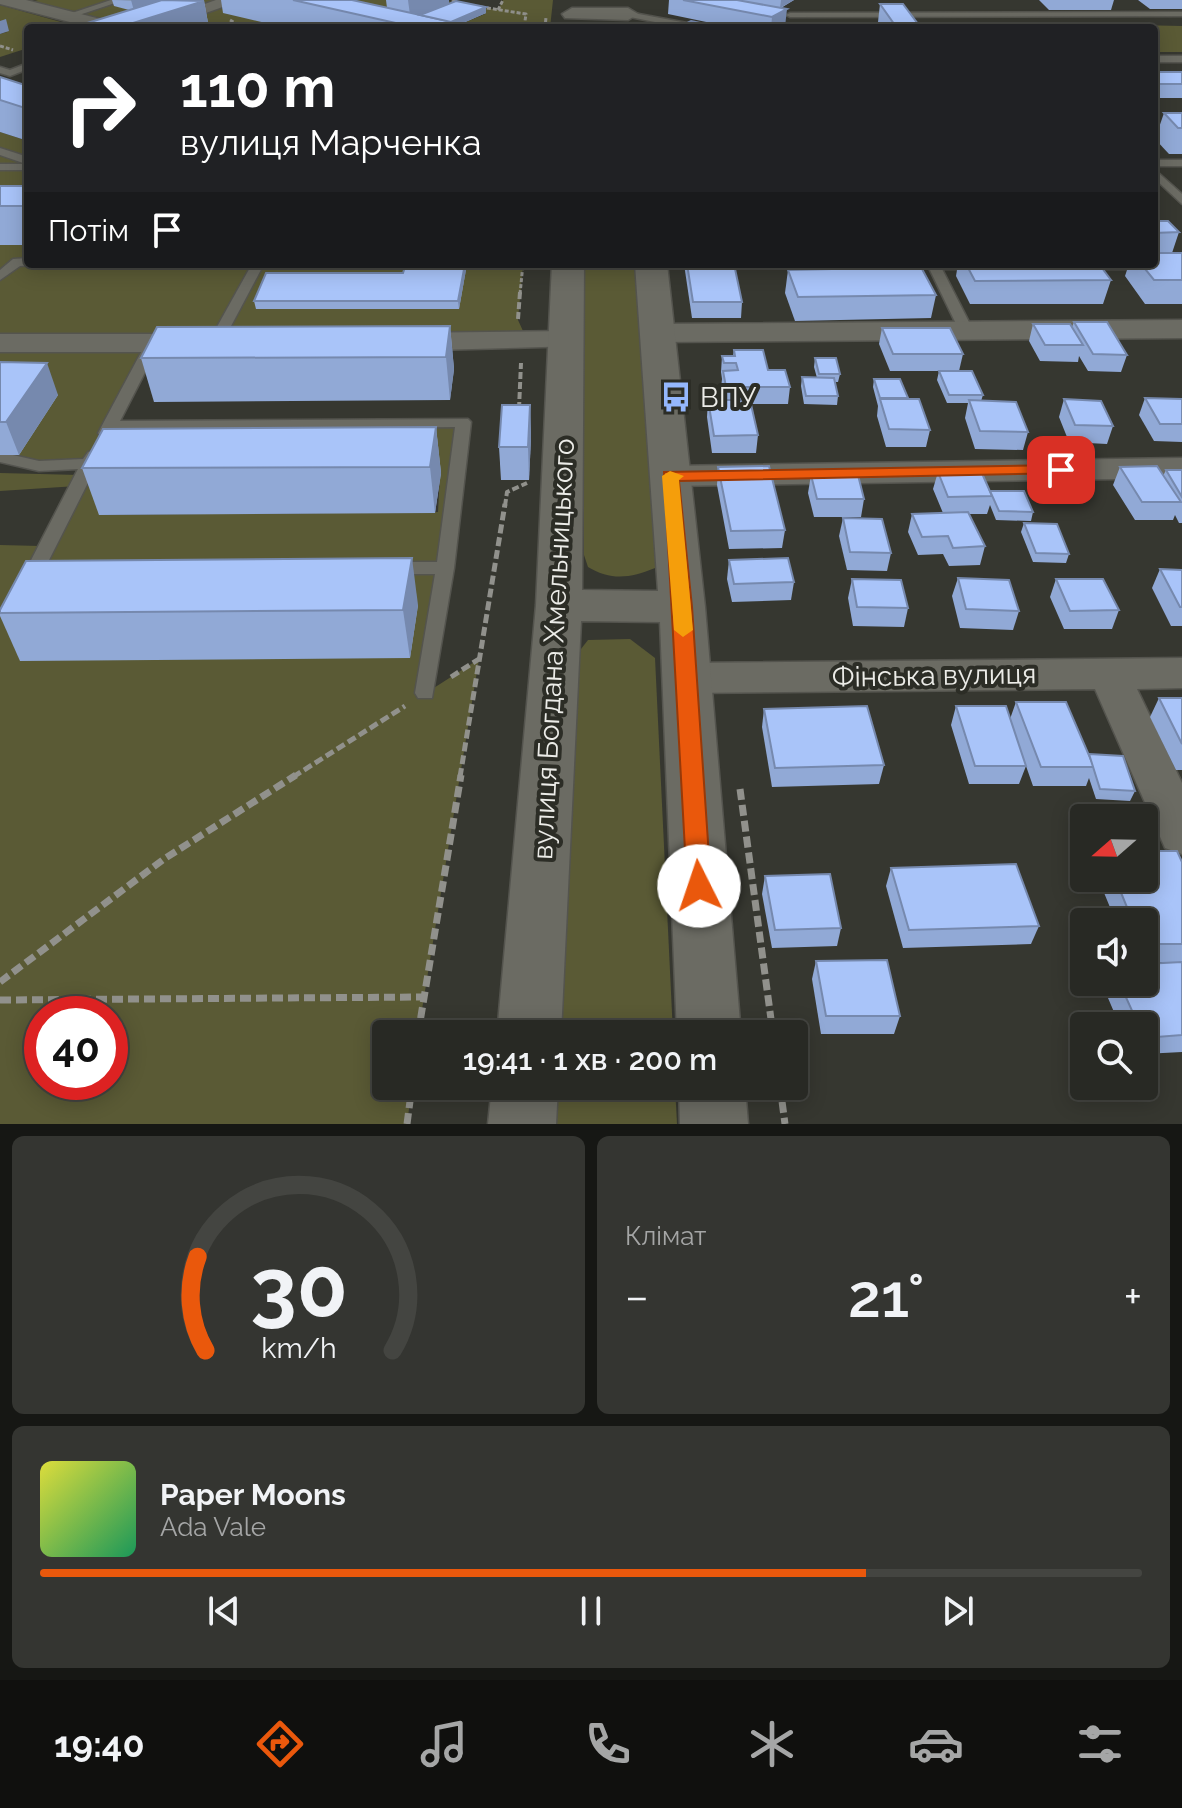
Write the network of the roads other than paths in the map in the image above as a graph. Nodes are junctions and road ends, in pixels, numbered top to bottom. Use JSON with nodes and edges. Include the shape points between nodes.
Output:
{"nodes":[{"id":1,"x":6,"y":0,"type":"edge"},
{"id":2,"x":120,"y":0,"type":"edge"},
{"id":3,"x":233,"y":0,"type":"edge"},
{"id":4,"x":815,"y":0,"type":"edge"},
{"id":5,"x":775,"y":12,"type":"edge"},
{"id":6,"x":572,"y":14,"type":"edge"},
{"id":7,"x":628,"y":14,"type":"edge"},
{"id":8,"x":1182,"y":14,"type":"edge"},
{"id":9,"x":790,"y":15,"type":"junction"},
{"id":10,"x":67,"y":16,"type":"junction"},
{"id":11,"x":98,"y":24,"type":"edge"},
{"id":12,"x":158,"y":24,"type":"edge"},
{"id":13,"x":678,"y":24,"type":"edge"},
{"id":14,"x":810,"y":24,"type":"edge"},
{"id":15,"x":1158,"y":59,"type":"edge"},
{"id":16,"x":1182,"y":59,"type":"edge"},
{"id":17,"x":1158,"y":129,"type":"edge"},
{"id":18,"x":1182,"y":129,"type":"edge"},
{"id":19,"x":0,"y":151,"type":"edge"},
{"id":20,"x":24,"y":162,"type":"edge"},
{"id":21,"x":1158,"y":163,"type":"edge"},
{"id":22,"x":1182,"y":163,"type":"edge"},
{"id":23,"x":24,"y":164,"type":"edge"},
{"id":24,"x":0,"y":167,"type":"edge"},
{"id":25,"x":1158,"y":176,"type":"edge"},
{"id":26,"x":1182,"y":201,"type":"edge"},
{"id":27,"x":24,"y":262,"type":"edge"},
{"id":28,"x":1158,"y":265,"type":"edge"},
{"id":29,"x":1182,"y":265,"type":"edge"},
{"id":30,"x":256,"y":268,"type":"edge"},
{"id":31,"x":568,"y":268,"type":"edge"},
{"id":32,"x":651,"y":268,"type":"edge"},
{"id":33,"x":935,"y":268,"type":"edge"},
{"id":34,"x":0,"y":276,"type":"edge"},
{"id":35,"x":1182,"y":329,"type":"edge"},
{"id":36,"x":966,"y":330,"type":"junction"},
{"id":37,"x":657,"y":333,"type":"junction"},
{"id":38,"x":567,"y":340,"type":"junction"},
{"id":39,"x":366,"y":342,"type":"edge"},
{"id":40,"x":0,"y":343,"type":"edge"},
{"id":41,"x":153,"y":343,"type":"junction"},
{"id":42,"x":215,"y":343,"type":"junction"},
{"id":43,"x":245,"y":343,"type":"edge"},
{"id":44,"x":110,"y":426,"type":"junction"},
{"id":45,"x":0,"y":457,"type":"edge"},
{"id":46,"x":89,"y":464,"type":"junction"},
{"id":47,"x":1182,"y":468,"type":"edge"},
{"id":48,"x":670,"y":476,"type":"junction"},
{"id":49,"x":68,"y":568,"type":"edge"},
{"id":50,"x":366,"y":568,"type":"edge"},
{"id":51,"x":445,"y":568,"type":"junction"},
{"id":52,"x":559,"y":605,"type":"junction"},
{"id":53,"x":682,"y":607,"type":"junction"},
{"id":54,"x":1182,"y":673,"type":"edge"},
{"id":55,"x":1109,"y":674,"type":"junction"},
{"id":56,"x":686,"y":678,"type":"junction"},
{"id":57,"x":425,"y":693,"type":"road end"},
{"id":58,"x":1182,"y":834,"type":"edge"},
{"id":59,"x":530,"y":1020,"type":"edge"},
{"id":60,"x":708,"y":1020,"type":"edge"},
{"id":61,"x":524,"y":1100,"type":"edge"},
{"id":62,"x":713,"y":1100,"type":"edge"},
{"id":63,"x":522,"y":1124,"type":"edge"},
{"id":64,"x":714,"y":1124,"type":"edge"}],
"edges":[{"from":1,"to":10,"type":"street"},
{"from":2,"to":10,"type":"lane"},
{"from":3,"to":12,"type":"street"},
{"from":4,"to":9,"type":"lane"},
{"from":5,"to":9,"type":"lane"},
{"from":6,"to":7,"type":"street"},
{"from":7,"to":13,"type":"lane"},
{"from":8,"to":9,"type":"lane"},
{"from":9,"to":14,"type":"lane"},
{"from":10,"to":11,"type":"street"},
{"from":15,"to":16,"type":"lane"},
{"from":17,"to":18,"type":"lane"},
{"from":19,"to":20,"type":"lane"},
{"from":21,"to":22,"type":"lane"},
{"from":23,"to":24,"type":"lane"},
{"from":25,"to":26,"type":"lane"},
{"from":27,"to":34,"type":"lane"},
{"from":28,"to":29,"type":"lane"},
{"from":30,"to":42,"type":"lane"},
{"from":31,"to":38,"type":"street","name":"вулиця Богдана Хмельницького"},
{"from":32,"to":37,"type":"street"},
{"from":33,"to":36,"type":"lane"},
{"from":35,"to":36,"type":"street"},
{"from":36,"to":37,"type":"street"},
{"from":37,"to":48,"type":"street"},
{"from":38,"to":39,"type":"street"},
{"from":38,"to":52,"type":"street","name":"вулиця Богдана Хмельницького"},
{"from":40,"to":41,"type":"street"},
{"from":41,"to":42,"type":"street"},
{"from":41,"to":44,"type":"lane"},
{"from":42,"to":43,"type":"street"},
{"from":44,"to":46,"type":"lane"},
{"from":44,"to":51,"type":"lane","via":[[463,422]]},
{"from":45,"to":46,"type":"lane","via":[[39,466]]},
{"from":46,"to":49,"type":"lane","via":[[36,568]]},
{"from":47,"to":48,"type":"street"},
{"from":48,"to":53,"type":"street"},
{"from":50,"to":51,"type":"lane"},
{"from":51,"to":57,"type":"lane"},
{"from":52,"to":53,"type":"street"},
{"from":52,"to":59,"type":"street","name":"вулиця Богдана Хмельницького"},
{"from":53,"to":56,"type":"street"},
{"from":54,"to":55,"type":"street","name":"Фінська вулиця"},
{"from":55,"to":56,"type":"street","name":"Фінська вулиця"},
{"from":55,"to":58,"type":"street"},
{"from":56,"to":60,"type":"street"},
{"from":61,"to":63,"type":"street"},
{"from":62,"to":64,"type":"street"}]}
